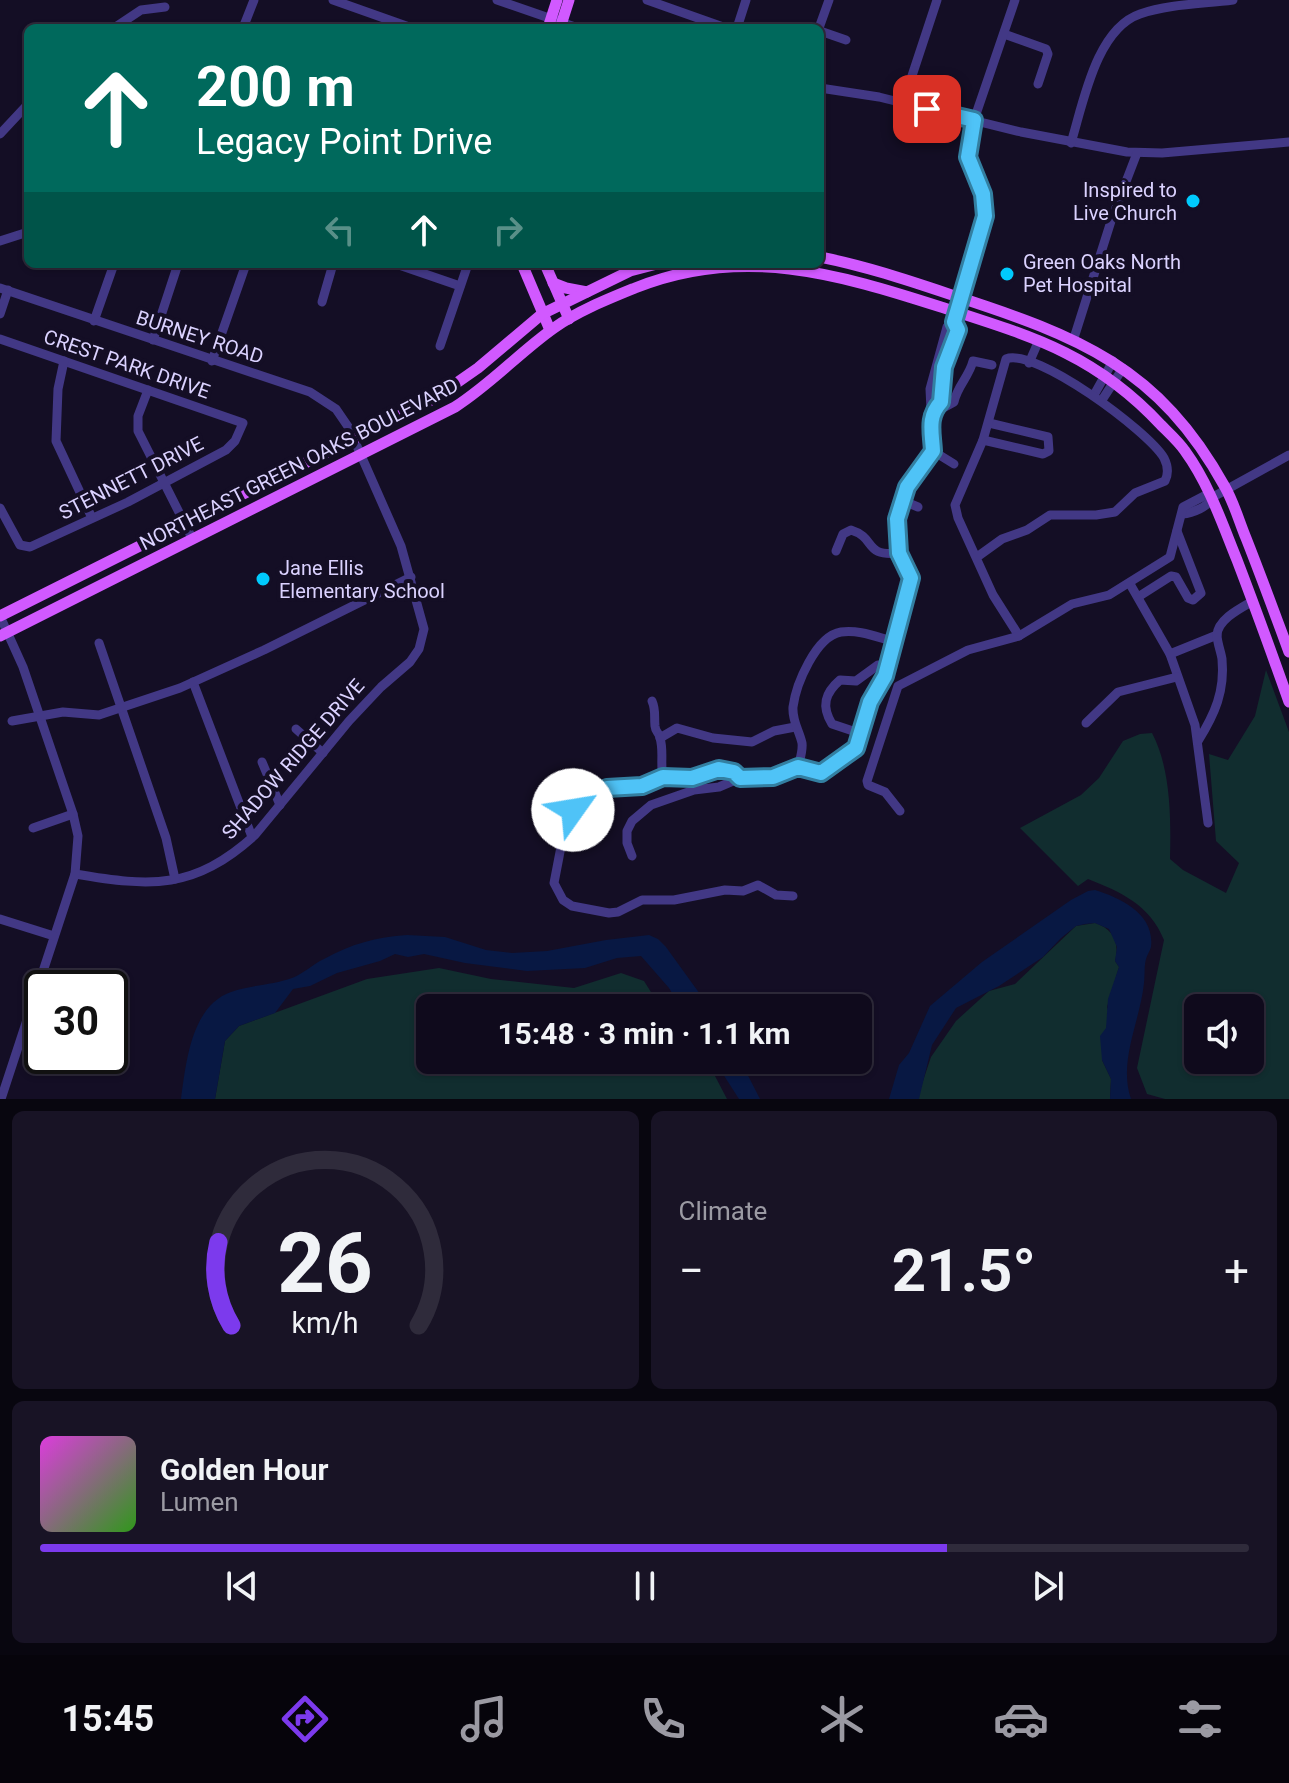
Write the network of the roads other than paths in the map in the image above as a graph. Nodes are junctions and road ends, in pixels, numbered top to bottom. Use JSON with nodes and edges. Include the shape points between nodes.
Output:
{"nodes":[{"id":1,"x":254,"y":0,"type":"edge"},
{"id":2,"x":333,"y":0,"type":"edge"},
{"id":3,"x":497,"y":0,"type":"edge"},
{"id":4,"x":557,"y":0,"type":"edge"},
{"id":5,"x":569,"y":0,"type":"edge"},
{"id":6,"x":647,"y":0,"type":"edge"},
{"id":7,"x":746,"y":0,"type":"edge"},
{"id":8,"x":829,"y":0,"type":"edge"},
{"id":9,"x":937,"y":0,"type":"edge"},
{"id":10,"x":1015,"y":0,"type":"edge"},
{"id":11,"x":1233,"y":0,"type":"edge"},
{"id":12,"x":165,"y":7,"type":"dead end"},
{"id":13,"x":120,"y":24,"type":"edge"},
{"id":14,"x":245,"y":24,"type":"edge"},
{"id":15,"x":401,"y":24,"type":"edge"},
{"id":16,"x":555,"y":24,"type":"edge"},
{"id":17,"x":715,"y":24,"type":"edge"},
{"id":18,"x":738,"y":24,"type":"edge"},
{"id":19,"x":822,"y":24,"type":"edge"},
{"id":20,"x":824,"y":32,"type":"edge"},
{"id":21,"x":1004,"y":34,"type":"junction"},
{"id":22,"x":846,"y":40,"type":"dead end"},
{"id":23,"x":1038,"y":84,"type":"dead end"},
{"id":24,"x":824,"y":89,"type":"edge"},
{"id":25,"x":903,"y":103,"type":"junction"},
{"id":26,"x":24,"y":108,"type":"edge"},
{"id":27,"x":974,"y":120,"type":"junction"},
{"id":28,"x":0,"y":134,"type":"edge"},
{"id":29,"x":1289,"y":142,"type":"edge"},
{"id":30,"x":1071,"y":143,"type":"junction"},
{"id":31,"x":1137,"y":153,"type":"junction"},
{"id":32,"x":24,"y":233,"type":"edge"},
{"id":33,"x":0,"y":241,"type":"edge"},
{"id":34,"x":824,"y":258,"type":"edge"},
{"id":35,"x":113,"y":268,"type":"edge"},
{"id":36,"x":177,"y":268,"type":"edge"},
{"id":37,"x":245,"y":268,"type":"edge"},
{"id":38,"x":332,"y":268,"type":"edge"},
{"id":39,"x":408,"y":268,"type":"edge"},
{"id":40,"x":467,"y":268,"type":"edge"},
{"id":41,"x":524,"y":268,"type":"edge"},
{"id":42,"x":547,"y":268,"type":"edge"},
{"id":43,"x":642,"y":268,"type":"edge"},
{"id":44,"x":727,"y":268,"type":"edge"},
{"id":45,"x":794,"y":268,"type":"edge"},
{"id":46,"x":553,"y":283,"type":"junction"},
{"id":47,"x":460,"y":286,"type":"junction"},
{"id":48,"x":4,"y":289,"type":"edge"},
{"id":49,"x":588,"y":292,"type":"junction"},
{"id":50,"x":533,"y":293,"type":"junction"},
{"id":51,"x":962,"y":298,"type":"junction"},
{"id":52,"x":322,"y":302,"type":"dead end"},
{"id":53,"x":562,"y":302,"type":"junction"},
{"id":54,"x":0,"y":314,"type":"edge"},
{"id":55,"x":542,"y":314,"type":"junction"},
{"id":56,"x":956,"y":318,"type":"junction"},
{"id":57,"x":569,"y":319,"type":"junction"},
{"id":58,"x":94,"y":321,"type":"junction"},
{"id":59,"x":525,"y":330,"type":"junction"},
{"id":60,"x":550,"y":330,"type":"junction"},
{"id":61,"x":1074,"y":338,"type":"junction"},
{"id":62,"x":0,"y":339,"type":"edge"},
{"id":63,"x":153,"y":340,"type":"junction"},
{"id":64,"x":1039,"y":340,"type":"junction"},
{"id":65,"x":440,"y":346,"type":"dead end"},
{"id":66,"x":64,"y":361,"type":"junction"},
{"id":67,"x":212,"y":361,"type":"junction"},
{"id":68,"x":1029,"y":363,"type":"junction"},
{"id":69,"x":1118,"y":364,"type":"junction"},
{"id":70,"x":992,"y":365,"type":"dead end"},
{"id":71,"x":1110,"y":378,"type":"junction"},
{"id":72,"x":148,"y":390,"type":"junction"},
{"id":73,"x":1098,"y":398,"type":"junction"},
{"id":74,"x":932,"y":413,"type":"junction"},
{"id":75,"x":243,"y":423,"type":"joint"},
{"id":76,"x":989,"y":423,"type":"junction"},
{"id":77,"x":353,"y":440,"type":"junction"},
{"id":78,"x":983,"y":440,"type":"junction"},
{"id":79,"x":933,"y":451,"type":"junction"},
{"id":80,"x":360,"y":454,"type":"junction"},
{"id":81,"x":1289,"y":455,"type":"edge"},
{"id":82,"x":954,"y":464,"type":"dead end"},
{"id":83,"x":164,"y":483,"type":"junction"},
{"id":84,"x":1226,"y":489,"type":"junction"},
{"id":85,"x":1213,"y":497,"type":"junction"},
{"id":86,"x":901,"y":500,"type":"junction"},
{"id":87,"x":918,"y":507,"type":"dead end"},
{"id":88,"x":0,"y":508,"type":"edge"},
{"id":89,"x":92,"y":518,"type":"junction"},
{"id":90,"x":184,"y":524,"type":"junction"},
{"id":91,"x":1177,"y":530,"type":"junction"},
{"id":92,"x":192,"y":538,"type":"junction"},
{"id":93,"x":836,"y":551,"type":"dead end"},
{"id":94,"x":899,"y":553,"type":"junction"},
{"id":95,"x":977,"y":557,"type":"junction"},
{"id":96,"x":411,"y":577,"type":"junction"},
{"id":97,"x":1130,"y":584,"type":"junction"},
{"id":98,"x":1138,"y":597,"type":"junction"},
{"id":99,"x":1253,"y":601,"type":"junction"},
{"id":100,"x":0,"y":616,"type":"edge"},
{"id":101,"x":4,"y":634,"type":"edge"},
{"id":102,"x":1217,"y":635,"type":"junction"},
{"id":103,"x":1019,"y":636,"type":"junction"},
{"id":104,"x":896,"y":642,"type":"junction"},
{"id":105,"x":99,"y":643,"type":"dead end"},
{"id":106,"x":1289,"y":652,"type":"edge"},
{"id":107,"x":1170,"y":654,"type":"junction"},
{"id":108,"x":889,"y":665,"type":"junction"},
{"id":109,"x":1177,"y":677,"type":"junction"},
{"id":110,"x":193,"y":682,"type":"junction"},
{"id":111,"x":652,"y":701,"type":"dead end"},
{"id":112,"x":1289,"y":702,"type":"edge"},
{"id":113,"x":120,"y":709,"type":"junction"},
{"id":114,"x":40,"y":715,"type":"junction"},
{"id":115,"x":12,"y":721,"type":"dead end"},
{"id":116,"x":1086,"y":723,"type":"dead end"},
{"id":117,"x":795,"y":727,"type":"junction"},
{"id":118,"x":296,"y":729,"type":"dead end"},
{"id":119,"x":859,"y":733,"type":"junction"},
{"id":120,"x":660,"y":738,"type":"junction"},
{"id":121,"x":1198,"y":741,"type":"junction"},
{"id":122,"x":323,"y":753,"type":"junction"},
{"id":123,"x":262,"y":762,"type":"dead end"},
{"id":124,"x":798,"y":767,"type":"junction"},
{"id":125,"x":663,"y":777,"type":"junction"},
{"id":126,"x":740,"y":778,"type":"junction"},
{"id":127,"x":280,"y":805,"type":"junction"},
{"id":128,"x":900,"y":811,"type":"dead end"},
{"id":129,"x":73,"y":814,"type":"junction"},
{"id":130,"x":1208,"y":823,"type":"dead end"},
{"id":131,"x":33,"y":828,"type":"dead end"},
{"id":132,"x":252,"y":837,"type":"junction"},
{"id":133,"x":632,"y":856,"type":"dead end"},
{"id":134,"x":75,"y":874,"type":"junction"},
{"id":135,"x":175,"y":879,"type":"junction"},
{"id":136,"x":793,"y":896,"type":"dead end"},
{"id":137,"x":0,"y":919,"type":"edge"},
{"id":138,"x":54,"y":936,"type":"junction"},
{"id":139,"x":1,"y":1099,"type":"edge"}],
"edges":[{"from":1,"to":14,"type":"street"},
{"from":2,"to":15,"type":"street"},
{"from":3,"to":16,"type":"street"},
{"from":4,"to":16,"type":"main road"},
{"from":5,"to":16,"type":"main road"},
{"from":6,"to":17,"type":"street"},
{"from":7,"to":18,"type":"street"},
{"from":8,"to":19,"type":"street"},
{"from":9,"to":25,"type":"street"},
{"from":10,"to":21,"type":"street"},
{"from":11,"to":30,"type":"street","via":[[1159,10],[1122,24],[1097,63]]},
{"from":12,"to":13,"type":"street","via":[[141,10]]},
{"from":20,"to":22,"type":"street"},
{"from":21,"to":23,"type":"street","via":[[1046,49]]},
{"from":21,"to":27,"type":"street"},
{"from":24,"to":25,"type":"street"},
{"from":25,"to":27,"type":"street"},
{"from":26,"to":28,"type":"street"},
{"from":27,"to":30,"type":"street"},
{"from":27,"to":51,"type":"street","via":[[968,157],[983,194],[985,216]]},
{"from":29,"to":31,"type":"street"},
{"from":30,"to":31,"type":"street"},
{"from":31,"to":61,"type":"street"},
{"from":32,"to":33,"type":"street"},
{"from":34,"to":51,"type":"main road"},
{"from":35,"to":58,"type":"street"},
{"from":36,"to":63,"type":"street"},
{"from":37,"to":67,"type":"street"},
{"from":38,"to":52,"type":"street"},
{"from":39,"to":47,"type":"street"},
{"from":40,"to":47,"type":"street"},
{"from":41,"to":50,"type":"main road"},
{"from":42,"to":46,"type":"main road"},
{"from":43,"to":49,"type":"main road","name":"NORTHEAST GREEN OAKS BOULEVARD"},
{"from":44,"to":57,"type":"main road","name":"NORTHEAST GREEN OAKS BOULEVARD","via":[[639,287]]},
{"from":45,"to":56,"type":"main road","name":"NORTHEAST GREEN OAKS BOULEVARD","via":[[863,281]]},
{"from":46,"to":49,"type":"main road"},
{"from":46,"to":53,"type":"main road"},
{"from":47,"to":65,"type":"street"},
{"from":48,"to":54,"type":"street"},
{"from":48,"to":58,"type":"street","name":"BURNEY ROAD"},
{"from":49,"to":53,"type":"main road","name":"NORTHEAST GREEN OAKS BOULEVARD"},
{"from":50,"to":55,"type":"main road"},
{"from":50,"to":59,"type":"main road"},
{"from":51,"to":56,"type":"street"},
{"from":51,"to":61,"type":"main road"},
{"from":53,"to":55,"type":"main road","name":"NORTHEAST GREEN OAKS BOULEVARD"},
{"from":53,"to":57,"type":"main road"},
{"from":55,"to":59,"type":"main road","name":"NORTHEAST GREEN OAKS BOULEVARD"},
{"from":55,"to":60,"type":"main road"},
{"from":56,"to":64,"type":"main road","name":"NORTHEAST GREEN OAKS BOULEVARD"},
{"from":56,"to":74,"type":"street","via":[[958,330],[944,367],[941,402]]},
{"from":57,"to":60,"type":"main road","name":"NORTHEAST GREEN OAKS BOULEVARD"},
{"from":58,"to":63,"type":"street","name":"BURNEY ROAD"},
{"from":59,"to":77,"type":"main road","name":"NORTHEAST GREEN OAKS BOULEVARD","via":[[458,383]]},
{"from":60,"to":80,"type":"main road","name":"NORTHEAST GREEN OAKS BOULEVARD","via":[[467,399]]},
{"from":61,"to":69,"type":"main road"},
{"from":62,"to":66,"type":"street","name":"CREST PARK DRIVE"},
{"from":63,"to":67,"type":"street","name":"BURNEY ROAD"},
{"from":64,"to":68,"type":"street"},
{"from":64,"to":71,"type":"main road","name":"NORTHEAST GREEN OAKS BOULEVARD"},
{"from":66,"to":72,"type":"street","name":"CREST PARK DRIVE"},
{"from":66,"to":89,"type":"street","via":[[56,441]]},
{"from":67,"to":77,"type":"street","name":"BURNEY ROAD","via":[[319,397],[341,415]]},
{"from":68,"to":73,"type":"street"},
{"from":68,"to":76,"type":"street","via":[[1011,356],[1004,363]]},
{"from":69,"to":71,"type":"street"},
{"from":69,"to":84,"type":"main road","via":[[1175,416]]},
{"from":70,"to":74,"type":"street","via":[[973,361],[954,402]]},
{"from":71,"to":73,"type":"street"},
{"from":71,"to":85,"type":"main road","name":"NORTHEAST GREEN OAKS BOULEVARD","via":[[1185,451]]},
{"from":72,"to":75,"type":"street","name":"CREST PARK DRIVE"},
{"from":72,"to":83,"type":"street","via":[[138,431]]},
{"from":73,"to":95,"type":"street","via":[[1161,453],[1165,481],[1135,493],[1115,512],[1050,515]]},
{"from":74,"to":79,"type":"street"},
{"from":75,"to":83,"type":"street","name":"STENNETT DRIVE","via":[[226,450]]},
{"from":76,"to":78,"type":"street"},
{"from":76,"to":78,"type":"street","via":[[1048,437],[1049,451]]},
{"from":77,"to":80,"type":"street","name":"BURNEY ROAD"},
{"from":77,"to":90,"type":"main road","name":"NORTHEAST GREEN OAKS BOULEVARD"},
{"from":78,"to":95,"type":"street","via":[[955,505]]},
{"from":79,"to":82,"type":"street"},
{"from":79,"to":86,"type":"street"},
{"from":80,"to":92,"type":"main road","name":"NORTHEAST GREEN OAKS BOULEVARD"},
{"from":80,"to":96,"type":"street","name":"SHADOW RIDGE DRIVE"},
{"from":81,"to":84,"type":"street"},
{"from":83,"to":89,"type":"street","name":"STENNETT DRIVE"},
{"from":83,"to":90,"type":"street"},
{"from":84,"to":85,"type":"street"},
{"from":84,"to":106,"type":"main road"},
{"from":85,"to":91,"type":"street","via":[[1182,514]]},
{"from":85,"to":99,"type":"main road","name":"NORTHEAST GREEN OAKS BOULEVARD"},
{"from":86,"to":87,"type":"street"},
{"from":86,"to":94,"type":"street"},
{"from":88,"to":89,"type":"street","name":"STENNETT DRIVE","via":[[22,546],[30,547]]},
{"from":90,"to":92,"type":"street"},
{"from":90,"to":100,"type":"main road","name":"NORTHEAST GREEN OAKS BOULEVARD"},
{"from":91,"to":97,"type":"street","via":[[1170,557]]},
{"from":91,"to":98,"type":"street","via":[[1201,593],[1188,598],[1171,576]]},
{"from":92,"to":101,"type":"main road","name":"NORTHEAST GREEN OAKS BOULEVARD"},
{"from":93,"to":94,"type":"street","via":[[843,534],[851,530],[880,554]]},
{"from":94,"to":104,"type":"street","via":[[911,578]]},
{"from":95,"to":103,"type":"street"},
{"from":96,"to":110,"type":"street"},
{"from":96,"to":122,"type":"street","name":"SHADOW RIDGE DRIVE","via":[[424,626],[419,649]]},
{"from":97,"to":98,"type":"street"},
{"from":97,"to":103,"type":"street","via":[[1102,598],[1072,604]]},
{"from":98,"to":107,"type":"street"},
{"from":99,"to":102,"type":"street","via":[[1223,622]]},
{"from":99,"to":112,"type":"main road","name":"NORTHEAST GREEN OAKS BOULEVARD"},
{"from":100,"to":101,"type":"street"},
{"from":101,"to":114,"type":"street"},
{"from":102,"to":107,"type":"street"},
{"from":102,"to":121,"type":"street","via":[[1221,694]]},
{"from":103,"to":128,"type":"street","via":[[968,650],[898,686],[867,781]]},
{"from":104,"to":108,"type":"street"},
{"from":104,"to":117,"type":"street","via":[[855,632],[840,632],[824,642],[798,691]]},
{"from":105,"to":113,"type":"street"},
{"from":107,"to":109,"type":"street"},
{"from":108,"to":119,"type":"street"},
{"from":108,"to":119,"type":"street","via":[[878,665],[856,681],[837,681],[827,696],[832,724]]},
{"from":109,"to":116,"type":"street","via":[[1118,692]]},
{"from":109,"to":121,"type":"street"},
{"from":110,"to":113,"type":"street"},
{"from":110,"to":132,"type":"street"},
{"from":111,"to":120,"type":"street"},
{"from":113,"to":114,"type":"street","via":[[99,715]]},
{"from":113,"to":135,"type":"street","via":[[166,838]]},
{"from":114,"to":115,"type":"street"},
{"from":114,"to":129,"type":"street"},
{"from":117,"to":120,"type":"street","via":[[752,742],[677,728]]},
{"from":117,"to":124,"type":"street","via":[[802,743]]},
{"from":118,"to":122,"type":"street"},
{"from":119,"to":124,"type":"street","via":[[856,748],[826,771]]},
{"from":120,"to":125,"type":"street"},
{"from":121,"to":130,"type":"street"},
{"from":122,"to":127,"type":"street","name":"SHADOW RIDGE DRIVE"},
{"from":123,"to":127,"type":"street"},
{"from":124,"to":126,"type":"street","via":[[773,777]]},
{"from":125,"to":126,"type":"street","via":[[692,778],[719,769]]},
{"from":125,"to":136,"type":"street","via":[[642,786],[607,788],[573,810],[555,874],[563,900],[609,913],[642,900],[674,900],[758,885],[776,895]]},
{"from":126,"to":133,"type":"street","via":[[651,805],[627,831]]},
{"from":127,"to":132,"type":"street","name":"SHADOW RIDGE DRIVE"},
{"from":129,"to":131,"type":"street"},
{"from":129,"to":134,"type":"street","via":[[78,836]]},
{"from":132,"to":135,"type":"street","name":"SHADOW RIDGE DRIVE","via":[[206,871]]},
{"from":134,"to":135,"type":"street","name":"SHADOW RIDGE DRIVE","via":[[130,883]]},
{"from":134,"to":138,"type":"street"},
{"from":137,"to":138,"type":"street"},
{"from":138,"to":139,"type":"street"}]}
